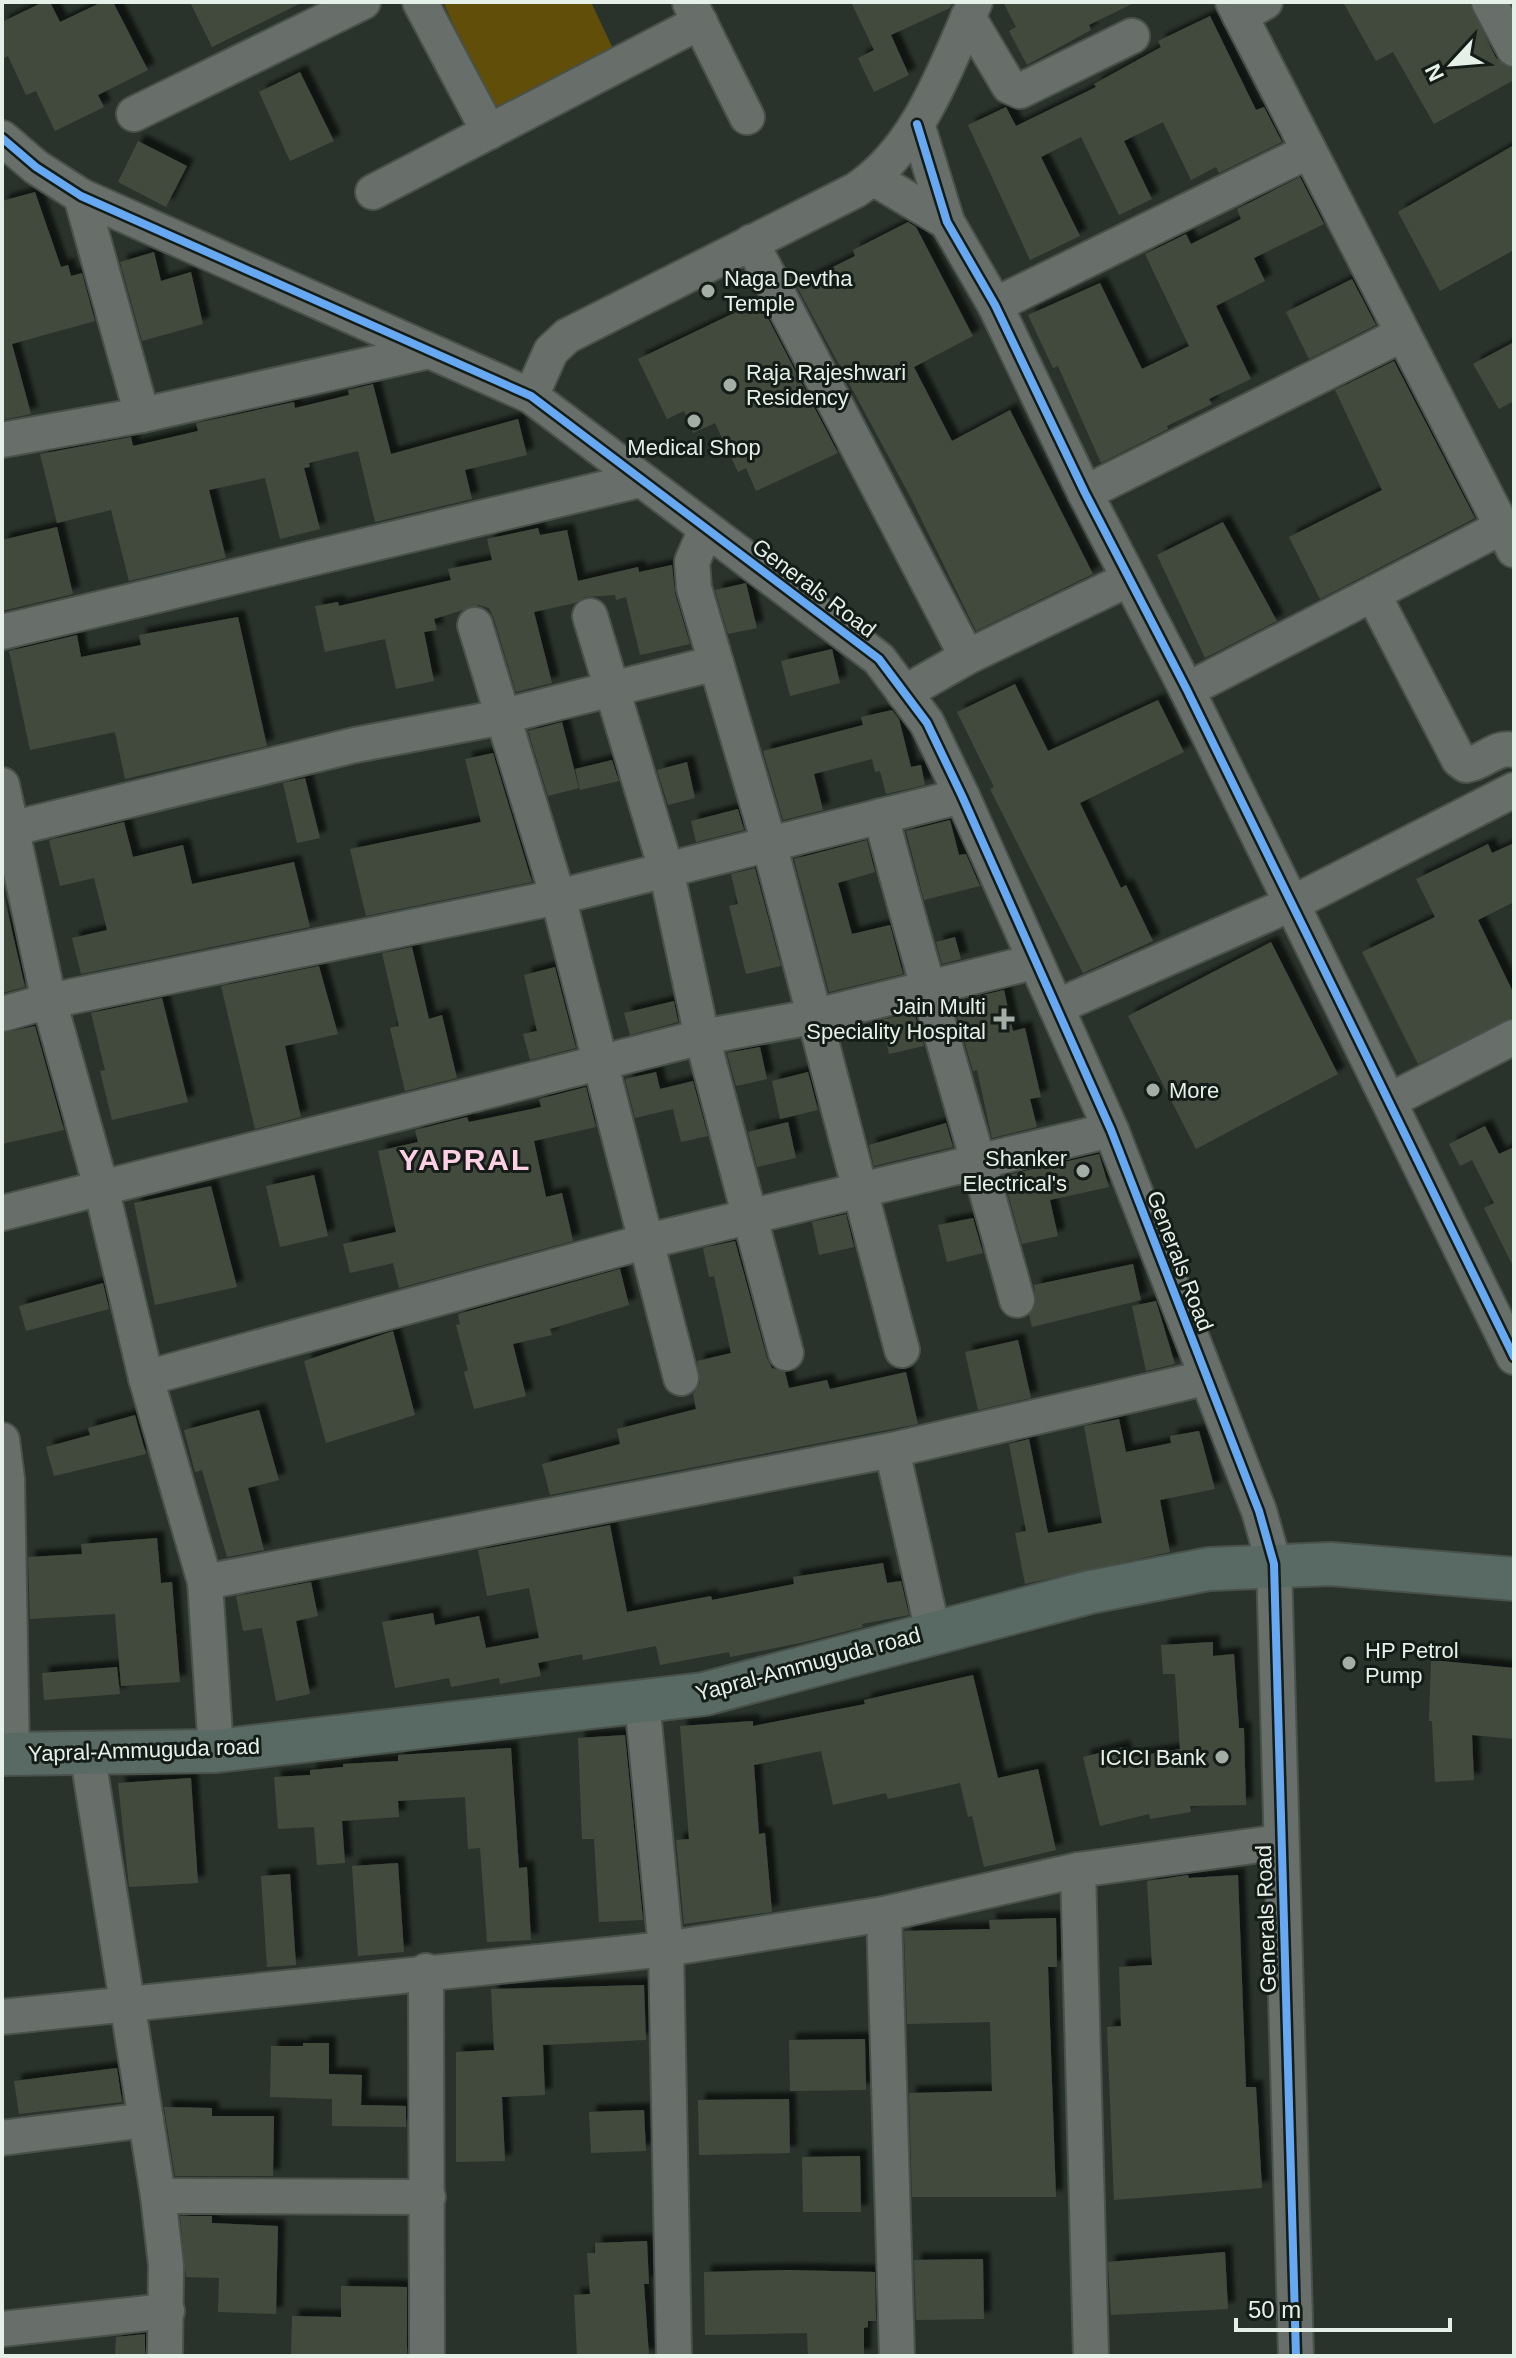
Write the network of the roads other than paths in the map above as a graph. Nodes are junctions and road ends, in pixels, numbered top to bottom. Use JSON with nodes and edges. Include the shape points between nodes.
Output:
{"nodes":[{"id":1,"x":363,"y":2,"type":"edge"},
{"id":2,"x":420,"y":2,"type":"edge"},
{"id":3,"x":1489,"y":2,"type":"edge"},
{"id":4,"x":1246,"y":7,"type":"edge"},
{"id":5,"x":971,"y":10,"type":"edge"},
{"id":6,"x":695,"y":12,"type":"edge"},
{"id":7,"x":1132,"y":36,"type":"dead end"},
{"id":8,"x":1514,"y":49,"type":"edge"},
{"id":9,"x":134,"y":114,"type":"dead end"},
{"id":10,"x":747,"y":117,"type":"dead end"},
{"id":11,"x":917,"y":124,"type":"junction"},
{"id":12,"x":489,"y":132,"type":"junction"},
{"id":13,"x":2,"y":138,"type":"edge"},
{"id":14,"x":1309,"y":151,"type":"junction"},
{"id":15,"x":873,"y":178,"type":"junction"},
{"id":16,"x":373,"y":192,"type":"dead end"},
{"id":17,"x":81,"y":196,"type":"junction"},
{"id":18,"x":947,"y":222,"type":"junction"},
{"id":19,"x":751,"y":242,"type":"junction"},
{"id":20,"x":995,"y":305,"type":"junction"},
{"id":21,"x":1403,"y":334,"type":"junction"},
{"id":22,"x":425,"y":352,"type":"junction"},
{"id":23,"x":531,"y":396,"type":"junction"},
{"id":24,"x":142,"y":415,"type":"junction"},
{"id":25,"x":2,"y":440,"type":"edge"},
{"id":26,"x":640,"y":480,"type":"junction"},
{"id":27,"x":1085,"y":493,"type":"junction"},
{"id":28,"x":706,"y":529,"type":"junction"},
{"id":29,"x":1508,"y":538,"type":"edge"},
{"id":30,"x":1457,"y":573,"type":"dead end"},
{"id":31,"x":1129,"y":579,"type":"junction"},
{"id":32,"x":1378,"y":603,"type":"junction"},
{"id":33,"x":590,"y":616,"type":"dead end"},
{"id":34,"x":475,"y":625,"type":"dead end"},
{"id":35,"x":2,"y":632,"type":"edge"},
{"id":36,"x":967,"y":657,"type":"junction"},
{"id":37,"x":716,"y":663,"type":"junction"},
{"id":38,"x":611,"y":687,"type":"junction"},
{"id":39,"x":1187,"y":690,"type":"junction"},
{"id":40,"x":904,"y":693,"type":"junction"},
{"id":41,"x":501,"y":717,"type":"junction"},
{"id":42,"x":1514,"y":750,"type":"edge"},
{"id":43,"x":2,"y":785,"type":"edge"},
{"id":44,"x":1514,"y":790,"type":"edge"},
{"id":45,"x":962,"y":796,"type":"junction"},
{"id":46,"x":881,"y":816,"type":"junction"},
{"id":47,"x":7,"y":830,"type":"edge"},
{"id":48,"x":769,"y":843,"type":"junction"},
{"id":49,"x":666,"y":869,"type":"junction"},
{"id":50,"x":558,"y":897,"type":"junction"},
{"id":51,"x":1293,"y":903,"type":"junction"},
{"id":52,"x":1033,"y":962,"type":"junction"},
{"id":53,"x":926,"y":991,"type":"junction"},
{"id":54,"x":49,"y":1001,"type":"junction"},
{"id":55,"x":1056,"y":1007,"type":"junction"},
{"id":56,"x":2,"y":1014,"type":"edge"},
{"id":57,"x":812,"y":1017,"type":"junction"},
{"id":58,"x":702,"y":1037,"type":"junction"},
{"id":59,"x":1514,"y":1037,"type":"edge"},
{"id":60,"x":600,"y":1064,"type":"junction"},
{"id":61,"x":1389,"y":1101,"type":"junction"},
{"id":62,"x":1111,"y":1130,"type":"junction"},
{"id":63,"x":980,"y":1164,"type":"junction"},
{"id":64,"x":101,"y":1187,"type":"junction"},
{"id":65,"x":862,"y":1190,"type":"junction"},
{"id":66,"x":2,"y":1213,"type":"edge"},
{"id":67,"x":750,"y":1218,"type":"junction"},
{"id":68,"x":644,"y":1242,"type":"junction"},
{"id":69,"x":1017,"y":1300,"type":"dead end"},
{"id":70,"x":902,"y":1350,"type":"dead end"},
{"id":71,"x":786,"y":1353,"type":"dead end"},
{"id":72,"x":1514,"y":1357,"type":"edge"},
{"id":73,"x":146,"y":1378,"type":"junction"},
{"id":74,"x":681,"y":1378,"type":"dead end"},
{"id":75,"x":1205,"y":1378,"type":"junction"},
{"id":76,"x":2,"y":1440,"type":"edge"},
{"id":77,"x":892,"y":1450,"type":"junction"},
{"id":78,"x":4,"y":1479,"type":"edge"},
{"id":79,"x":1274,"y":1564,"type":"junction"},
{"id":80,"x":1514,"y":1579,"type":"edge"},
{"id":81,"x":205,"y":1582,"type":"junction"},
{"id":82,"x":933,"y":1632,"type":"junction"},
{"id":83,"x":642,"y":1701,"type":"junction"},
{"id":84,"x":216,"y":1751,"type":"junction"},
{"id":85,"x":87,"y":1752,"type":"junction"},
{"id":86,"x":7,"y":1754,"type":"edge"},
{"id":87,"x":1281,"y":1842,"type":"junction"},
{"id":88,"x":1078,"y":1870,"type":"junction"},
{"id":89,"x":884,"y":1914,"type":"junction"},
{"id":90,"x":666,"y":1949,"type":"junction"},
{"id":91,"x":426,"y":1971,"type":"junction"},
{"id":92,"x":128,"y":2002,"type":"junction"},
{"id":93,"x":2,"y":2017,"type":"edge"},
{"id":94,"x":146,"y":2120,"type":"junction"},
{"id":95,"x":2,"y":2138,"type":"edge"},
{"id":96,"x":158,"y":2196,"type":"junction"},
{"id":97,"x":428,"y":2197,"type":"junction"},
{"id":98,"x":167,"y":2311,"type":"junction"},
{"id":99,"x":2,"y":2329,"type":"edge"},
{"id":100,"x":165,"y":2356,"type":"edge"},
{"id":101,"x":427,"y":2356,"type":"edge"},
{"id":102,"x":674,"y":2356,"type":"edge"},
{"id":103,"x":897,"y":2356,"type":"edge"},
{"id":104,"x":1091,"y":2356,"type":"edge"},
{"id":105,"x":1296,"y":2356,"type":"edge"}],
"edges":[{"from":1,"to":9,"type":"street"},
{"from":2,"to":12,"type":"street"},
{"from":3,"to":8,"type":"street"},
{"from":4,"to":14,"type":"street"},
{"from":5,"to":7,"type":"street","via":[[1009,86],[1020,91]]},
{"from":5,"to":11,"type":"street"},
{"from":6,"to":10,"type":"street"},
{"from":6,"to":12,"type":"street"},
{"from":11,"to":15,"type":"street"},
{"from":11,"to":18,"type":"street"},
{"from":12,"to":16,"type":"street"},
{"from":13,"to":17,"type":"street","name":"Generals Road"},
{"from":14,"to":20,"type":"street"},
{"from":14,"to":21,"type":"street"},
{"from":15,"to":18,"type":"street"},
{"from":15,"to":19,"type":"street"},
{"from":17,"to":22,"type":"street","name":"Generals Road"},
{"from":17,"to":24,"type":"street"},
{"from":18,"to":20,"type":"street"},
{"from":19,"to":23,"type":"street","via":[[567,336],[546,359]]},
{"from":19,"to":36,"type":"street"},
{"from":20,"to":27,"type":"street"},
{"from":21,"to":27,"type":"street"},
{"from":21,"to":29,"type":"street"},
{"from":22,"to":23,"type":"street","name":"Generals Road"},
{"from":22,"to":24,"type":"street"},
{"from":23,"to":26,"type":"street","name":"Generals Road"},
{"from":24,"to":25,"type":"street"},
{"from":26,"to":28,"type":"street","name":"Generals Road"},
{"from":26,"to":35,"type":"street"},
{"from":27,"to":31,"type":"street"},
{"from":28,"to":37,"type":"street","via":[[692,575]]},
{"from":28,"to":40,"type":"street","name":"Generals Road","via":[[879,659]]},
{"from":29,"to":32,"type":"street"},
{"from":30,"to":32,"type":"street"},
{"from":31,"to":36,"type":"street"},
{"from":31,"to":39,"type":"street"},
{"from":32,"to":39,"type":"street"},
{"from":32,"to":42,"type":"street","via":[[1459,760],[1474,764],[1502,749]]},
{"from":33,"to":38,"type":"street"},
{"from":34,"to":41,"type":"street"},
{"from":36,"to":40,"type":"street"},
{"from":37,"to":38,"type":"street"},
{"from":37,"to":48,"type":"street"},
{"from":38,"to":41,"type":"street"},
{"from":38,"to":49,"type":"street"},
{"from":39,"to":51,"type":"street"},
{"from":40,"to":45,"type":"street","name":"Generals Road","via":[[927,723]]},
{"from":41,"to":47,"type":"street","via":[[355,745]]},
{"from":41,"to":50,"type":"street"},
{"from":43,"to":47,"type":"street"},
{"from":44,"to":51,"type":"street"},
{"from":45,"to":46,"type":"street"},
{"from":45,"to":52,"type":"street","name":"Generals Road"},
{"from":46,"to":48,"type":"street"},
{"from":46,"to":53,"type":"street"},
{"from":47,"to":54,"type":"street"},
{"from":48,"to":49,"type":"street"},
{"from":48,"to":57,"type":"street"},
{"from":49,"to":50,"type":"street"},
{"from":49,"to":58,"type":"street"},
{"from":50,"to":54,"type":"street"},
{"from":50,"to":60,"type":"street"},
{"from":51,"to":55,"type":"street"},
{"from":51,"to":61,"type":"street"},
{"from":52,"to":53,"type":"street"},
{"from":52,"to":55,"type":"street","name":"Generals Road"},
{"from":53,"to":57,"type":"street"},
{"from":53,"to":63,"type":"street"},
{"from":54,"to":56,"type":"street"},
{"from":54,"to":64,"type":"street"},
{"from":55,"to":62,"type":"street","name":"Generals Road"},
{"from":57,"to":58,"type":"street"},
{"from":57,"to":65,"type":"street"},
{"from":58,"to":60,"type":"street"},
{"from":58,"to":67,"type":"street"},
{"from":59,"to":61,"type":"street"},
{"from":60,"to":64,"type":"street"},
{"from":60,"to":68,"type":"street"},
{"from":61,"to":72,"type":"street"},
{"from":62,"to":63,"type":"street"},
{"from":62,"to":75,"type":"street","name":"Generals Road"},
{"from":63,"to":65,"type":"street"},
{"from":63,"to":69,"type":"street"},
{"from":64,"to":66,"type":"street"},
{"from":64,"to":73,"type":"street"},
{"from":65,"to":67,"type":"street"},
{"from":65,"to":70,"type":"street"},
{"from":67,"to":68,"type":"street"},
{"from":67,"to":71,"type":"street"},
{"from":68,"to":73,"type":"street"},
{"from":68,"to":74,"type":"street"},
{"from":73,"to":81,"type":"street"},
{"from":75,"to":77,"type":"street"},
{"from":75,"to":79,"type":"street","name":"Generals Road","via":[[1259,1511]]},
{"from":76,"to":78,"type":"street"},
{"from":77,"to":81,"type":"street"},
{"from":77,"to":82,"type":"street"},
{"from":78,"to":86,"type":"street"},
{"from":79,"to":80,"type":"main road","name":"Yapral-Ammuguda road"},
{"from":79,"to":82,"type":"main road","name":"Yapral-Ammuguda road","via":[[1209,1569],[1090,1592]]},
{"from":79,"to":87,"type":"street","name":"Generals Road"},
{"from":81,"to":84,"type":"street"},
{"from":82,"to":83,"type":"main road","name":"Yapral-Ammuguda road","via":[[704,1694]]},
{"from":83,"to":84,"type":"main road","name":"Yapral-Ammuguda road"},
{"from":83,"to":90,"type":"street"},
{"from":84,"to":85,"type":"main road","name":"Yapral-Ammuguda road"},
{"from":85,"to":86,"type":"main road","name":"Yapral-Ammuguda road"},
{"from":85,"to":92,"type":"street"},
{"from":87,"to":88,"type":"street"},
{"from":87,"to":105,"type":"street","name":"Generals Road"},
{"from":88,"to":89,"type":"street"},
{"from":88,"to":104,"type":"street"},
{"from":89,"to":90,"type":"street"},
{"from":89,"to":103,"type":"street"},
{"from":90,"to":91,"type":"street"},
{"from":90,"to":102,"type":"street"},
{"from":91,"to":92,"type":"street"},
{"from":91,"to":97,"type":"street"},
{"from":92,"to":93,"type":"street"},
{"from":92,"to":94,"type":"street"},
{"from":94,"to":95,"type":"street"},
{"from":94,"to":96,"type":"street"},
{"from":96,"to":97,"type":"street"},
{"from":96,"to":98,"type":"street"},
{"from":97,"to":101,"type":"street"},
{"from":98,"to":99,"type":"street"},
{"from":98,"to":100,"type":"street"}]}
